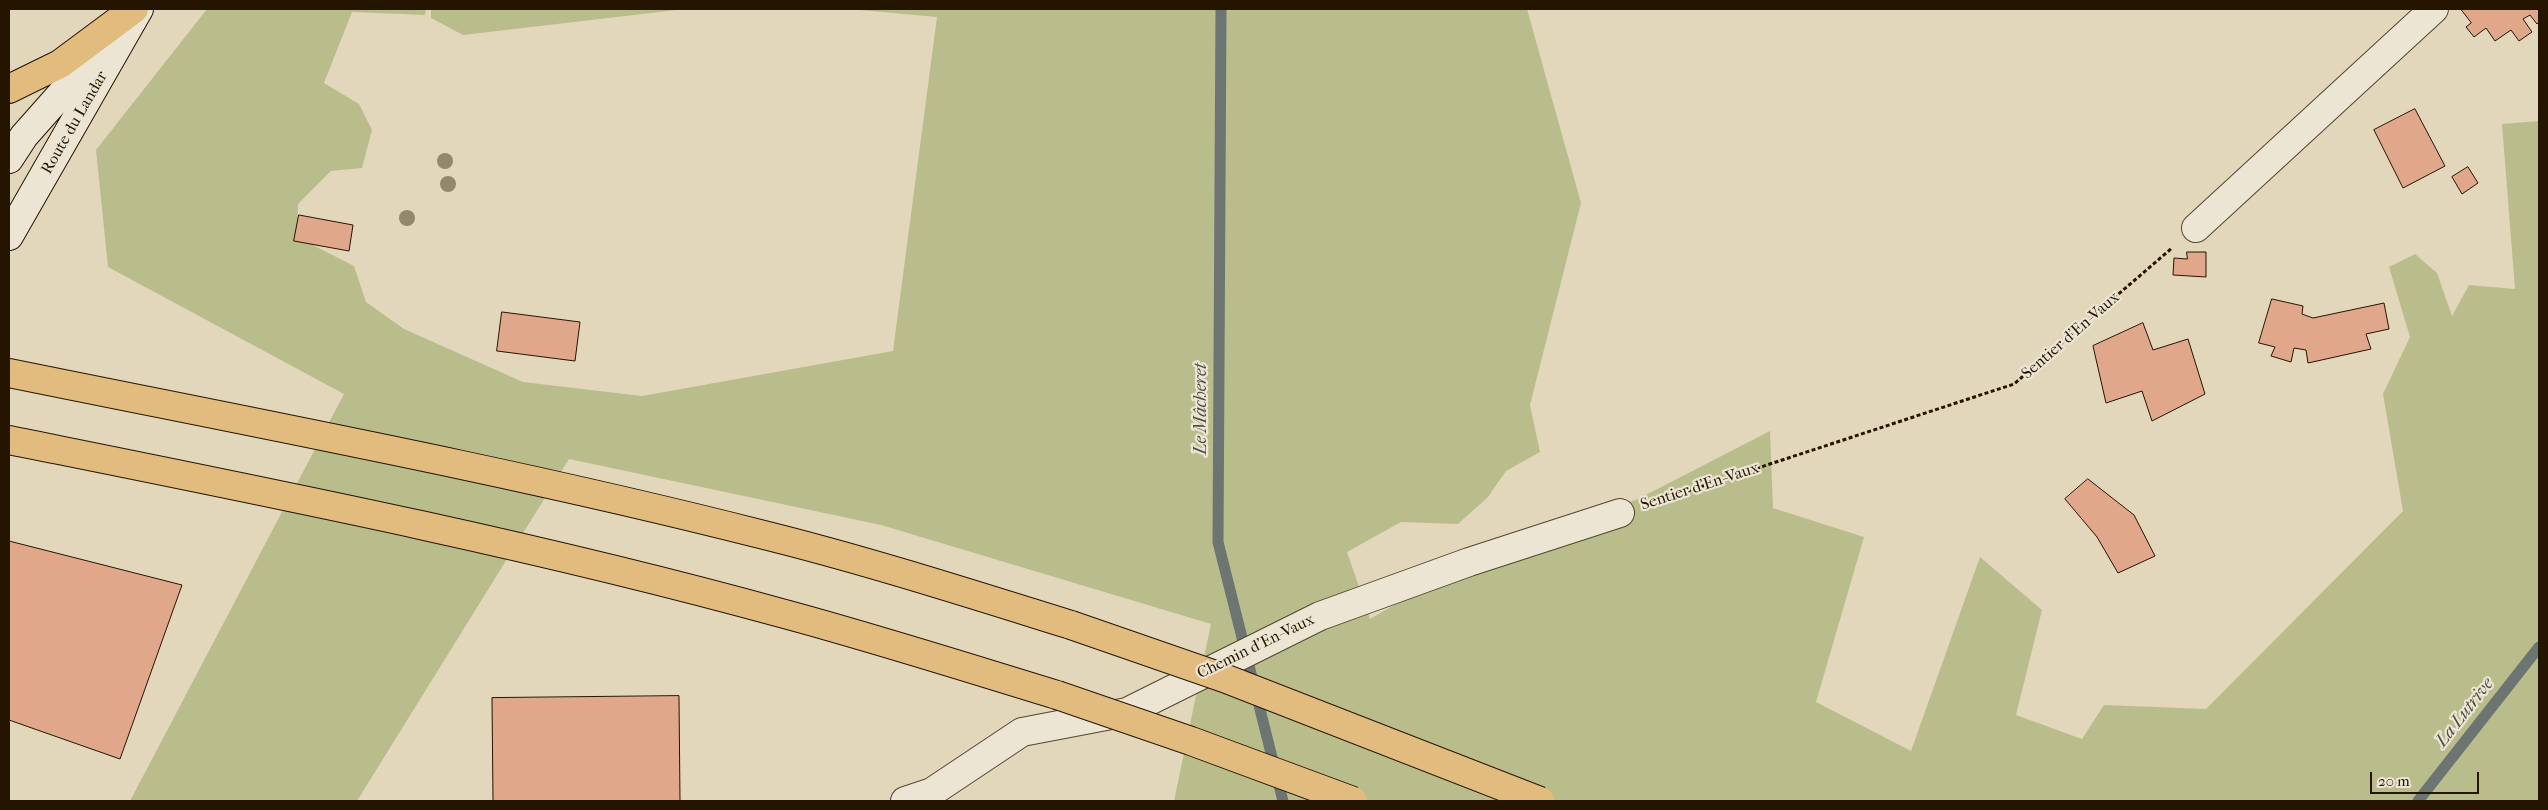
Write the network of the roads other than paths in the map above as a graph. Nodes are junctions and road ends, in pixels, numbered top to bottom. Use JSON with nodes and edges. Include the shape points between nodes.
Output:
{"nodes":[{"id":1,"x":137,"y":9,"type":"edge"},
{"id":2,"x":2434,"y":9,"type":"edge"},
{"id":3,"x":9,"y":89,"type":"edge"},
{"id":4,"x":9,"y":159,"type":"edge"},
{"id":5,"x":2196,"y":228,"type":"road end"},
{"id":6,"x":9,"y":236,"type":"edge"},
{"id":7,"x":9,"y":373,"type":"edge"},
{"id":8,"x":9,"y":440,"type":"edge"},
{"id":9,"x":1620,"y":513,"type":"road end"},
{"id":10,"x":905,"y":801,"type":"edge"},
{"id":11,"x":1353,"y":801,"type":"edge"},
{"id":12,"x":1540,"y":801,"type":"edge"}],
"edges":[{"from":1,"to":3,"type":"highway","via":[[60,64]]},
{"from":1,"to":4,"type":"street","name":"Route du Landar","via":[[24,136]]},
{"from":1,"to":6,"type":"street","name":"Route du Landar"},
{"from":2,"to":5,"type":"street"},
{"from":7,"to":12,"type":"highway","bridge":true,"via":[[571,488],[764,534],[1071,625],[1224,678]]},
{"from":8,"to":11,"type":"highway","bridge":true,"via":[[352,509],[664,582],[900,647],[1084,704]]},
{"from":9,"to":10,"type":"street","name":"Chemin d'En-Vaux","via":[[1469,562],[1320,616],[1127,712],[1022,732],[932,792]]}]}
